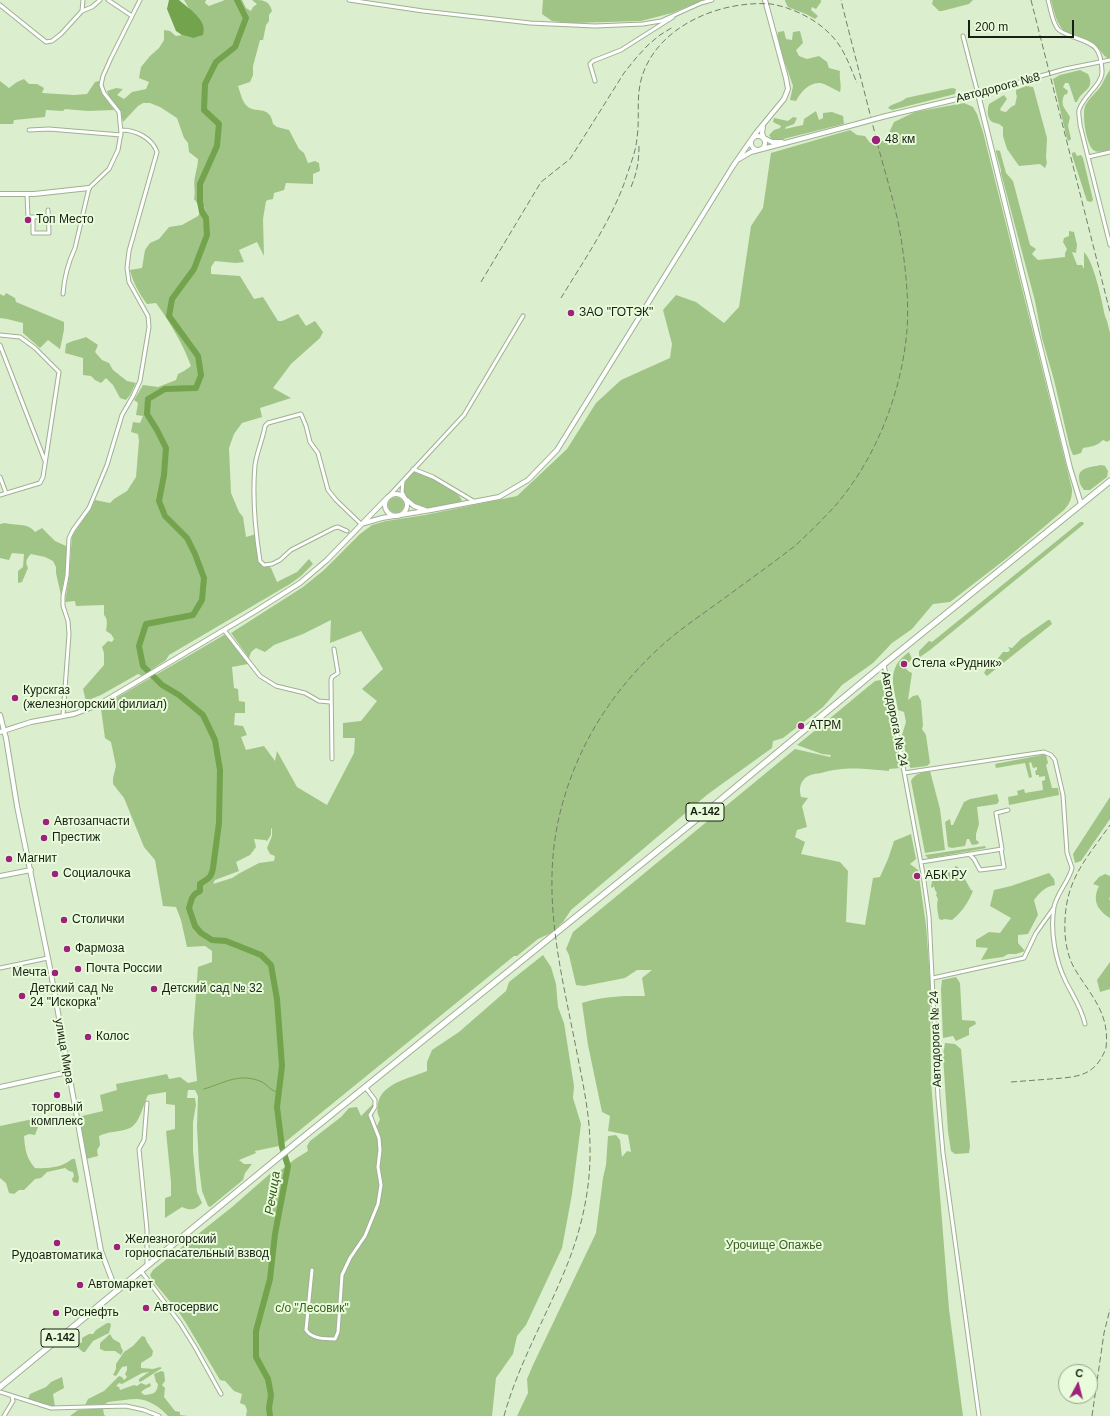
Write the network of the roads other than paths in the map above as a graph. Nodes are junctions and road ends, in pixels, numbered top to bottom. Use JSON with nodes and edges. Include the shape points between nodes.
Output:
{"nodes":[{"id":1,"x":83,"y":0,"type":"edge"},
{"id":2,"x":100,"y":0,"type":"edge"},
{"id":3,"x":108,"y":0,"type":"edge"},
{"id":4,"x":140,"y":0,"type":"edge"},
{"id":5,"x":349,"y":0,"type":"edge"},
{"id":6,"x":712,"y":0,"type":"edge"},
{"id":7,"x":765,"y":0,"type":"edge"},
{"id":8,"x":1048,"y":0,"type":"edge"},
{"id":9,"x":0,"y":6,"type":"edge"},
{"id":10,"x":82,"y":10,"type":"junction"},
{"id":11,"x":680,"y":13,"type":"junction"},
{"id":12,"x":132,"y":16,"type":"junction"},
{"id":13,"x":963,"y":36,"type":"dead end"},
{"id":14,"x":1110,"y":60,"type":"edge"},
{"id":15,"x":1101,"y":62,"type":"junction"},
{"id":16,"x":595,"y":81,"type":"dead end"},
{"id":17,"x":978,"y":94,"type":"junction"},
{"id":18,"x":769,"y":118,"type":"junction"},
{"id":19,"x":30,"y":130,"type":"dead end"},
{"id":20,"x":121,"y":130,"type":"junction"},
{"id":21,"x":121,"y":135,"type":"junction"},
{"id":22,"x":752,"y":138,"type":"junction"},
{"id":23,"x":764,"y":138,"type":"junction"},
{"id":24,"x":787,"y":142,"type":"junction"},
{"id":25,"x":760,"y":150,"type":"junction"},
{"id":26,"x":1110,"y":152,"type":"edge"},
{"id":27,"x":1088,"y":157,"type":"junction"},
{"id":28,"x":733,"y":166,"type":"junction"},
{"id":29,"x":90,"y":188,"type":"junction"},
{"id":30,"x":0,"y":194,"type":"edge"},
{"id":31,"x":27,"y":194,"type":"junction"},
{"id":32,"x":48,"y":210,"type":"dead end"},
{"id":33,"x":48,"y":216,"type":"junction"},
{"id":34,"x":33,"y":217,"type":"junction"},
{"id":35,"x":1110,"y":245,"type":"edge"},
{"id":36,"x":63,"y":294,"type":"dead end"},
{"id":37,"x":523,"y":316,"type":"dead end"},
{"id":38,"x":0,"y":335,"type":"edge"},
{"id":39,"x":0,"y":345,"type":"edge"},
{"id":40,"x":45,"y":461,"type":"junction"},
{"id":41,"x":413,"y":469,"type":"junction"},
{"id":42,"x":0,"y":477,"type":"edge"},
{"id":43,"x":404,"y":479,"type":"junction"},
{"id":44,"x":1110,"y":481,"type":"edge"},
{"id":45,"x":6,"y":493,"type":"junction"},
{"id":46,"x":0,"y":495,"type":"edge"},
{"id":47,"x":388,"y":496,"type":"junction"},
{"id":48,"x":405,"y":498,"type":"junction"},
{"id":49,"x":475,"y":502,"type":"junction"},
{"id":50,"x":1081,"y":504,"type":"junction"},
{"id":51,"x":431,"y":510,"type":"junction"},
{"id":52,"x":396,"y":515,"type":"junction"},
{"id":53,"x":361,"y":524,"type":"junction"},
{"id":54,"x":347,"y":531,"type":"dead end"},
{"id":55,"x":224,"y":630,"type":"junction"},
{"id":56,"x":334,"y":649,"type":"dead end"},
{"id":57,"x":884,"y":664,"type":"junction"},
{"id":58,"x":330,"y":702,"type":"junction"},
{"id":59,"x":0,"y":715,"type":"edge"},
{"id":60,"x":63,"y":716,"type":"junction"},
{"id":61,"x":2,"y":731,"type":"edge"},
{"id":62,"x":332,"y":759,"type":"dead end"},
{"id":63,"x":904,"y":773,"type":"junction"},
{"id":64,"x":1008,"y":810,"type":"dead end"},
{"id":65,"x":1001,"y":849,"type":"junction"},
{"id":66,"x":968,"y":854,"type":"junction"},
{"id":67,"x":921,"y":862,"type":"junction"},
{"id":68,"x":31,"y":870,"type":"junction"},
{"id":69,"x":0,"y":876,"type":"edge"},
{"id":70,"x":1054,"y":909,"type":"junction"},
{"id":71,"x":48,"y":958,"type":"junction"},
{"id":72,"x":0,"y":968,"type":"edge"},
{"id":73,"x":933,"y":978,"type":"junction"},
{"id":74,"x":1085,"y":1024,"type":"dead end"},
{"id":75,"x":68,"y":1072,"type":"junction"},
{"id":76,"x":0,"y":1087,"type":"edge"},
{"id":77,"x":366,"y":1088,"type":"junction"},
{"id":78,"x":147,"y":1103,"type":"dead end"},
{"id":79,"x":147,"y":1266,"type":"junction"},
{"id":80,"x":312,"y":1270,"type":"dead end"},
{"id":81,"x":141,"y":1271,"type":"junction"},
{"id":82,"x":119,"y":1289,"type":"junction"},
{"id":83,"x":0,"y":1387,"type":"edge"},
{"id":84,"x":0,"y":1392,"type":"edge"},
{"id":85,"x":221,"y":1394,"type":"dead end"},
{"id":86,"x":12,"y":1396,"type":"junction"},
{"id":87,"x":4,"y":1416,"type":"edge"},
{"id":88,"x":159,"y":1416,"type":"edge"},
{"id":89,"x":979,"y":1416,"type":"edge"}],
"edges":[{"from":1,"to":10,"type":"street"},
{"from":2,"to":10,"type":"street","via":[[92,7]]},
{"from":3,"to":12,"type":"street"},
{"from":4,"to":12,"type":"street"},
{"from":5,"to":11,"type":"street","via":[[554,25],[643,24]]},
{"from":6,"to":11,"type":"street"},
{"from":7,"to":18,"type":"street","via":[[788,88],[784,99]]},
{"from":8,"to":15,"type":"street","via":[[1057,27],[1066,34],[1093,44],[1098,50]]},
{"from":9,"to":10,"type":"street","via":[[46,42],[61,34]]},
{"from":11,"to":16,"type":"street","via":[[621,50],[593,61],[590,64]]},
{"from":12,"to":20,"type":"street","via":[[101,85],[119,112]]},
{"from":13,"to":17,"type":"street"},
{"from":14,"to":15,"type":"street","name":"Автодорога №8"},
{"from":15,"to":17,"type":"street","name":"Автодорога №8","via":[[1065,69]]},
{"from":15,"to":27,"type":"street","via":[[1101,79],[1084,99],[1079,110]]},
{"from":17,"to":24,"type":"street","name":"Автодорога №8","bridge":true},
{"from":17,"to":50,"type":"street"},
{"from":18,"to":22,"type":"street"},
{"from":18,"to":23,"type":"street","via":[[762,130]]},
{"from":19,"to":21,"type":"street"},
{"from":20,"to":21,"type":"street"},
{"from":20,"to":60,"type":"street","via":[[136,132],[145,137],[157,152],[129,250],[127,268],[129,282],[148,316],[149,327],[140,381],[122,415],[108,465],[89,508],[69,538],[63,596],[69,634]]},
{"from":21,"to":29,"type":"street","via":[[118,150],[109,169]]},
{"from":22,"to":23,"type":"street","via":[[757,135]]},
{"from":22,"to":25,"type":"street","via":[[752,147]]},
{"from":22,"to":28,"type":"street"},
{"from":23,"to":24,"type":"street","via":[[772,142]]},
{"from":23,"to":25,"type":"street","via":[[765,145]]},
{"from":24,"to":25,"type":"street"},
{"from":25,"to":28,"type":"street","via":[[744,155]]},
{"from":26,"to":27,"type":"street"},
{"from":27,"to":35,"type":"street"},
{"from":28,"to":49,"type":"street","via":[[557,450],[528,480],[499,497]]},
{"from":29,"to":31,"type":"street"},
{"from":29,"to":36,"type":"street","via":[[75,248],[70,257]]},
{"from":30,"to":31,"type":"street"},
{"from":31,"to":34,"type":"street","via":[[28,217]]},
{"from":32,"to":33,"type":"street"},
{"from":33,"to":34,"type":"street"},
{"from":33,"to":34,"type":"street","via":[[49,233],[33,233]]},
{"from":37,"to":41,"type":"street","via":[[464,415]]},
{"from":38,"to":40,"type":"street","via":[[20,337],[59,372]]},
{"from":39,"to":40,"type":"street"},
{"from":40,"to":45,"type":"street","via":[[44,477],[40,483]]},
{"from":41,"to":43,"type":"street"},
{"from":41,"to":49,"type":"street","via":[[433,477]]},
{"from":42,"to":45,"type":"street"},
{"from":43,"to":47,"type":"street"},
{"from":43,"to":48,"type":"street","via":[[402,492]]},
{"from":44,"to":50,"type":"highway","number":"А-142"},
{"from":45,"to":46,"type":"street"},
{"from":47,"to":48,"type":"street","via":[[397,494]]},
{"from":47,"to":52,"type":"street","via":[[385,502],[386,509],[390,514]]},
{"from":47,"to":53,"type":"street"},
{"from":48,"to":51,"type":"street","via":[[416,507]]},
{"from":48,"to":52,"type":"street","via":[[406,510]]},
{"from":49,"to":51,"type":"street"},
{"from":50,"to":57,"type":"highway","number":"А-142"},
{"from":51,"to":52,"type":"street"},
{"from":52,"to":53,"type":"street"},
{"from":53,"to":54,"type":"street","via":[[328,490],[318,453],[310,442],[301,414],[268,423],[258,449],[253,495],[260,561],[272,564],[291,550],[334,528]]},
{"from":53,"to":55,"type":"street","via":[[327,560],[300,583]]},
{"from":55,"to":58,"type":"street","via":[[260,676],[276,686],[305,693],[319,701]]},
{"from":55,"to":60,"type":"street","via":[[98,705]]},
{"from":56,"to":58,"type":"street","via":[[338,673],[331,680]]},
{"from":57,"to":63,"type":"street","name":"Автодорога № 24"},
{"from":57,"to":77,"type":"highway","number":"А-142"},
{"from":58,"to":62,"type":"street"},
{"from":59,"to":61,"type":"street","name":"улица Мира"},
{"from":60,"to":61,"type":"street"},
{"from":61,"to":68,"type":"street","name":"улица Мира"},
{"from":63,"to":67,"type":"street","name":"Автодорога № 24"},
{"from":63,"to":70,"type":"street","via":[[1034,753],[1044,752],[1051,755],[1055,760],[1063,795],[1067,853],[1072,868]]},
{"from":64,"to":65,"type":"street","via":[[996,813]]},
{"from":65,"to":66,"type":"street"},
{"from":65,"to":66,"type":"street","via":[[1004,866],[986,870],[980,870],[974,858]]},
{"from":66,"to":67,"type":"street"},
{"from":67,"to":73,"type":"street","name":"Автодорога № 24","via":[[929,916]]},
{"from":68,"to":69,"type":"street"},
{"from":68,"to":71,"type":"street","name":"улица Мира"},
{"from":70,"to":73,"type":"street","via":[[1036,934],[1024,958]]},
{"from":70,"to":74,"type":"street","via":[[1057,958]]},
{"from":71,"to":72,"type":"street"},
{"from":71,"to":75,"type":"street","name":"улица Мира"},
{"from":73,"to":89,"type":"street","name":"Автодорога № 24","via":[[943,1154]]},
{"from":75,"to":76,"type":"street"},
{"from":75,"to":82,"type":"street","name":"улица Мира","via":[[101,1251],[112,1280]]},
{"from":77,"to":79,"type":"highway","number":"А-142"},
{"from":77,"to":80,"type":"street","via":[[375,1100],[375,1107],[370,1115],[379,1138],[378,1167],[381,1186],[378,1204],[365,1236],[342,1275],[338,1332],[335,1339],[315,1337],[306,1330]]},
{"from":78,"to":79,"type":"street","via":[[144,1140],[139,1149],[147,1230]]},
{"from":79,"to":81,"type":"highway","number":"А-142"},
{"from":81,"to":82,"type":"highway","number":"А-142"},
{"from":81,"to":85,"type":"street","via":[[196,1347]]},
{"from":82,"to":83,"type":"highway","number":"А-142"},
{"from":84,"to":86,"type":"street"},
{"from":86,"to":87,"type":"street","via":[[13,1401]]},
{"from":86,"to":88,"type":"street","via":[[51,1408],[126,1406]]}]}
